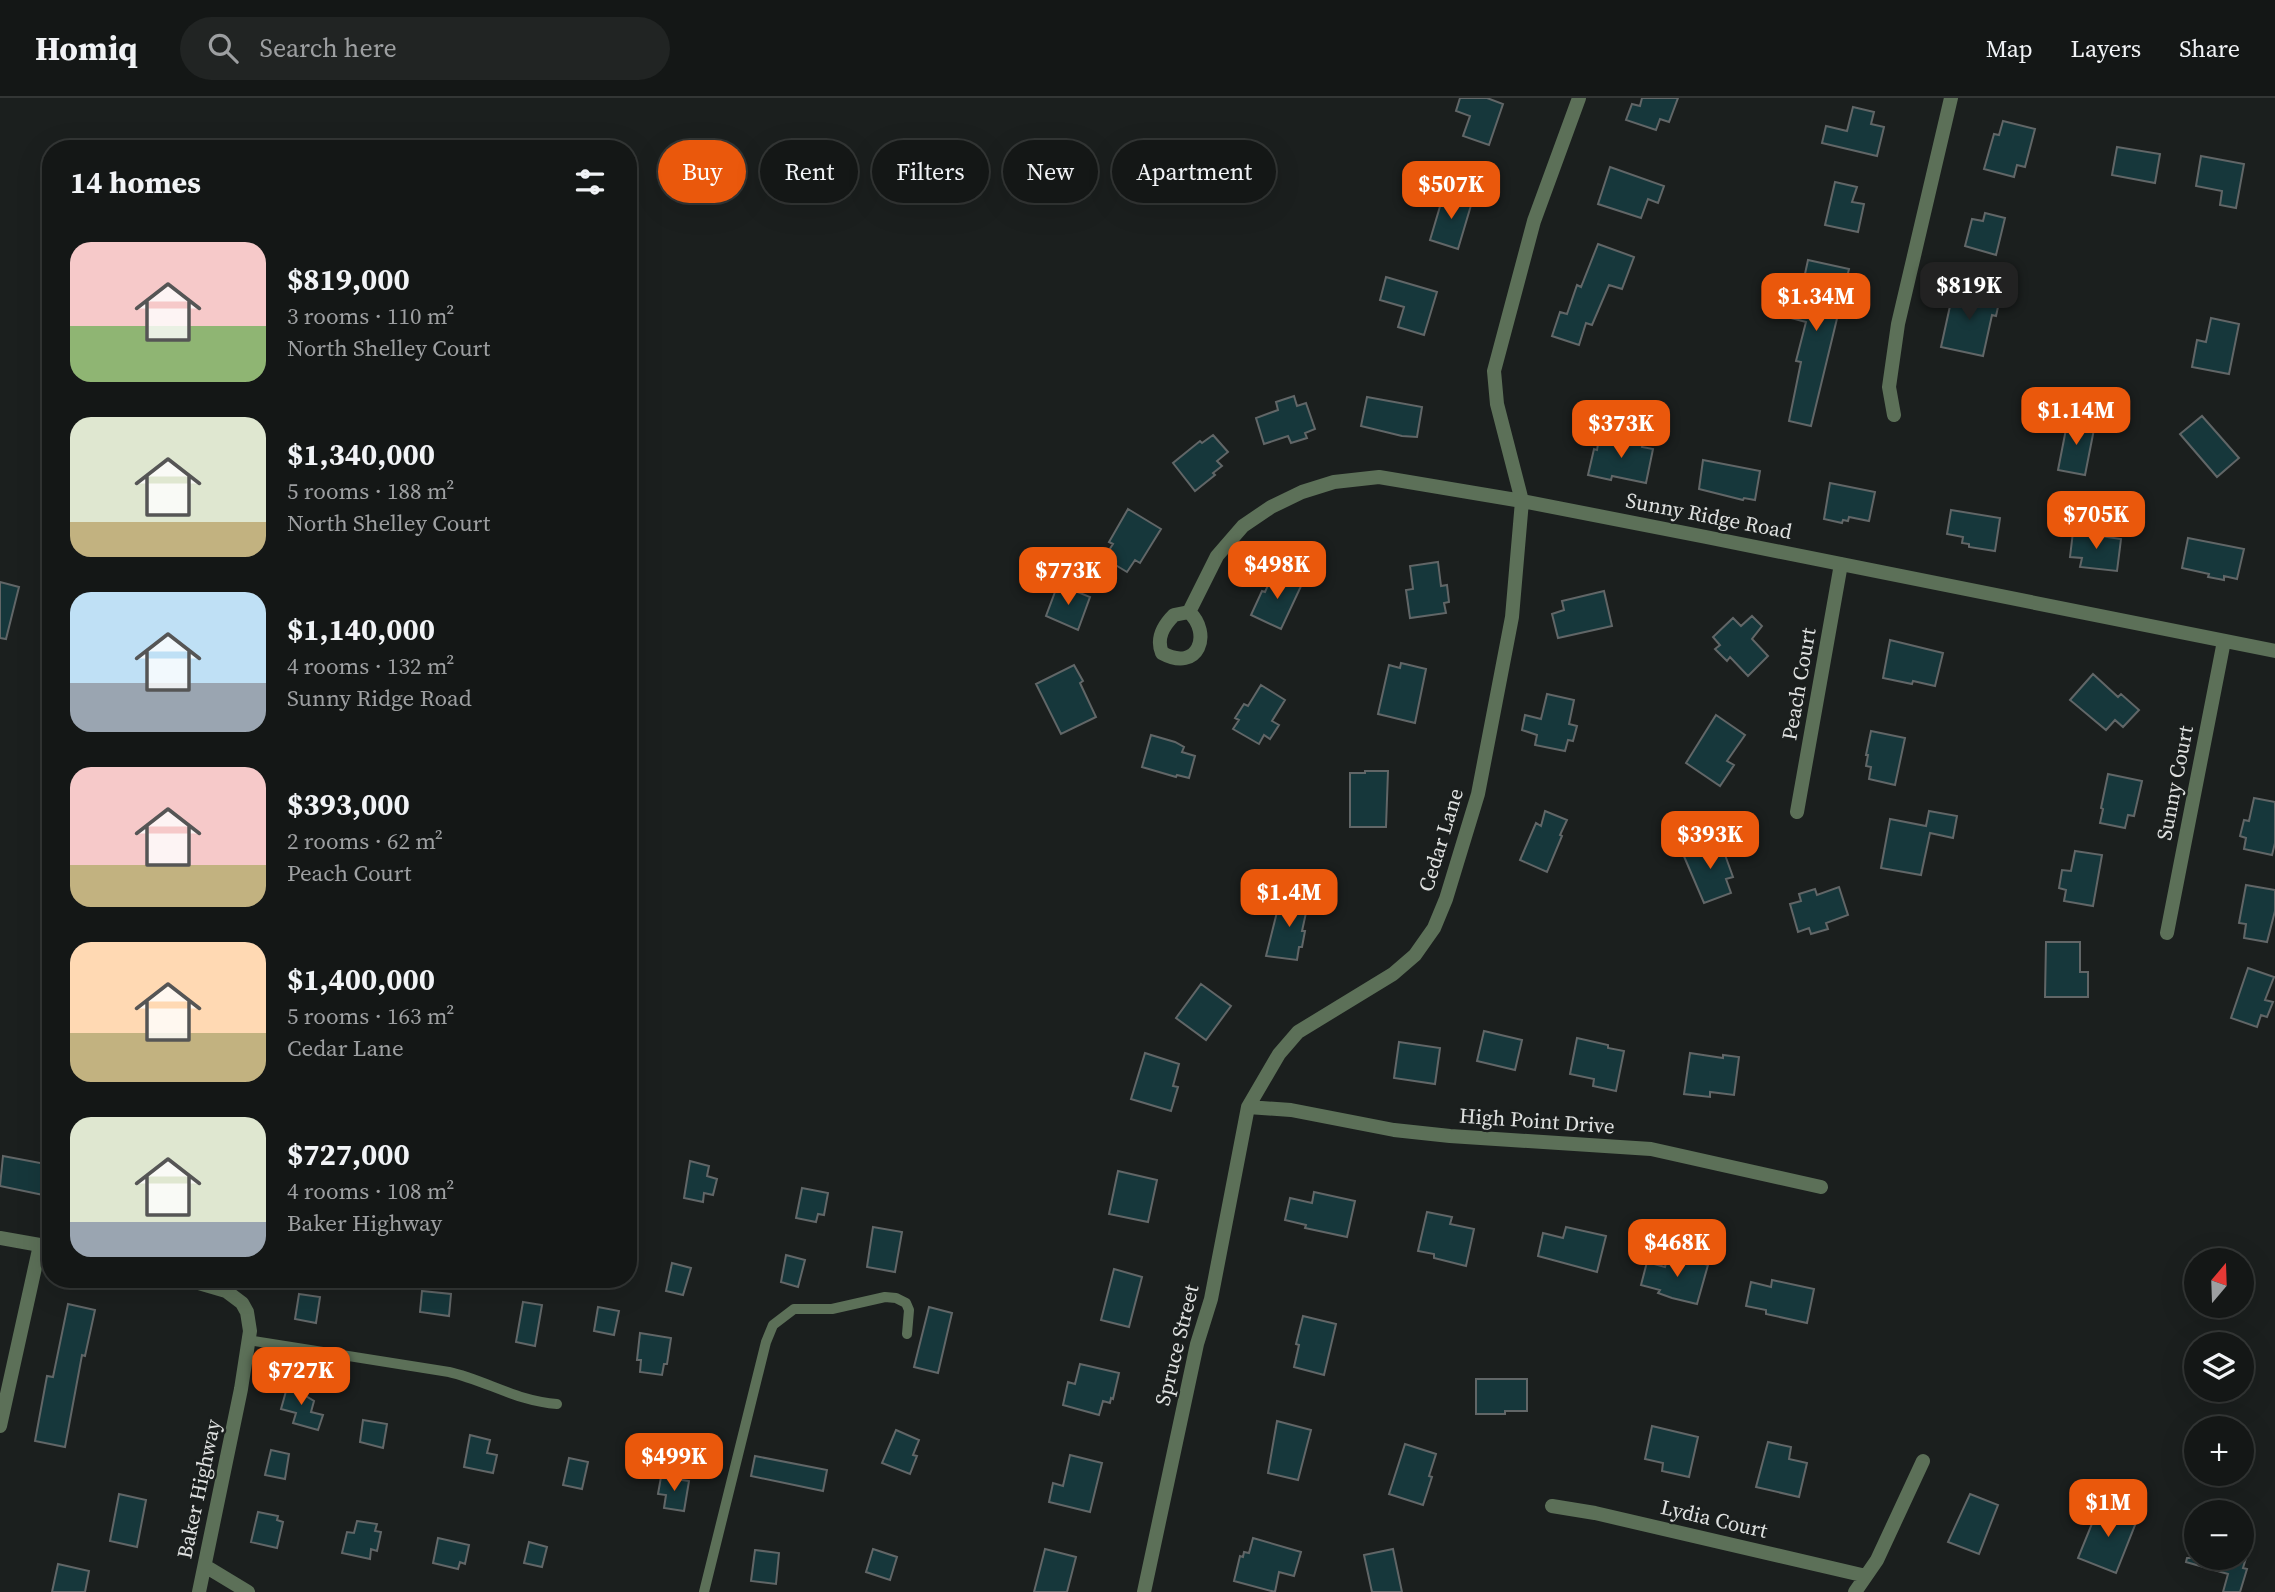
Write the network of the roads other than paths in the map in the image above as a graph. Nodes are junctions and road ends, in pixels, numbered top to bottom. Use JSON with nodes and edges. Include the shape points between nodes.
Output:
{"nodes":[{"id":1,"x":1578,"y":98,"type":"edge"},
{"id":2,"x":1951,"y":98,"type":"edge"},
{"id":3,"x":1894,"y":415,"type":"dead end"},
{"id":4,"x":1522,"y":501,"type":"junction"},
{"id":5,"x":1841,"y":564,"type":"junction"},
{"id":6,"x":1189,"y":612,"type":"dead end"},
{"id":7,"x":2224,"y":641,"type":"junction"},
{"id":8,"x":2275,"y":650,"type":"edge"},
{"id":9,"x":1797,"y":812,"type":"dead end"},
{"id":10,"x":2167,"y":933,"type":"dead end"},
{"id":11,"x":1248,"y":1107,"type":"junction"},
{"id":12,"x":1821,"y":1187,"type":"dead end"},
{"id":13,"x":0,"y":1238,"type":"edge"},
{"id":14,"x":42,"y":1245,"type":"edge"},
{"id":15,"x":42,"y":1262,"type":"edge"},
{"id":16,"x":213,"y":1288,"type":"edge"},
{"id":17,"x":907,"y":1334,"type":"dead end"},
{"id":18,"x":248,"y":1340,"type":"junction"},
{"id":19,"x":557,"y":1404,"type":"dead end"},
{"id":20,"x":0,"y":1426,"type":"edge"},
{"id":21,"x":1923,"y":1461,"type":"dead end"},
{"id":22,"x":1552,"y":1506,"type":"dead end"},
{"id":23,"x":205,"y":1566,"type":"junction"},
{"id":24,"x":1867,"y":1576,"type":"junction"},
{"id":25,"x":199,"y":1592,"type":"edge"},
{"id":26,"x":248,"y":1592,"type":"edge"},
{"id":27,"x":705,"y":1592,"type":"edge"},
{"id":28,"x":1144,"y":1592,"type":"edge"},
{"id":29,"x":1856,"y":1592,"type":"edge"}],
"edges":[{"from":1,"to":4,"type":"street","via":[[1534,221],[1494,371],[1497,404]]},
{"from":2,"to":3,"type":"street","via":[[1896,335],[1889,387]]},
{"from":4,"to":5,"type":"street","name":"Sunny Ridge Road"},
{"from":4,"to":6,"type":"street","name":"Sunny Ridge Road","via":[[1379,477],[1334,482],[1302,492],[1243,526],[1217,556]]},
{"from":4,"to":11,"type":"street","name":"Cedar Lane","via":[[1512,617],[1478,794],[1434,928],[1394,974],[1298,1032],[1279,1054]]},
{"from":5,"to":7,"type":"street","name":"Sunny Ridge Road"},
{"from":5,"to":9,"type":"street","name":"Peach Court"},
{"from":7,"to":8,"type":"street","name":"Sunny Ridge Road"},
{"from":7,"to":10,"type":"street","name":"Sunny Court"},
{"from":11,"to":12,"type":"street","name":"High Point Drive","via":[[1450,1136],[1651,1149]]},
{"from":11,"to":28,"type":"street","name":"Spruce Street","via":[[1211,1299],[1197,1344]]},
{"from":13,"to":14,"type":"street"},
{"from":15,"to":20,"type":"street"},
{"from":16,"to":18,"type":"street","name":"Baker Highway","via":[[242,1303]]},
{"from":17,"to":27,"type":"lane","via":[[906,1303],[885,1297],[832,1309],[794,1309],[773,1325]]},
{"from":18,"to":19,"type":"lane","via":[[449,1372],[533,1401]]},
{"from":18,"to":23,"type":"street","name":"Baker Highway"},
{"from":21,"to":24,"type":"street"},
{"from":22,"to":24,"type":"street","name":"Lydia Court"},
{"from":23,"to":25,"type":"street","name":"Baker Highway"},
{"from":23,"to":26,"type":"street"},
{"from":24,"to":29,"type":"street"}]}
